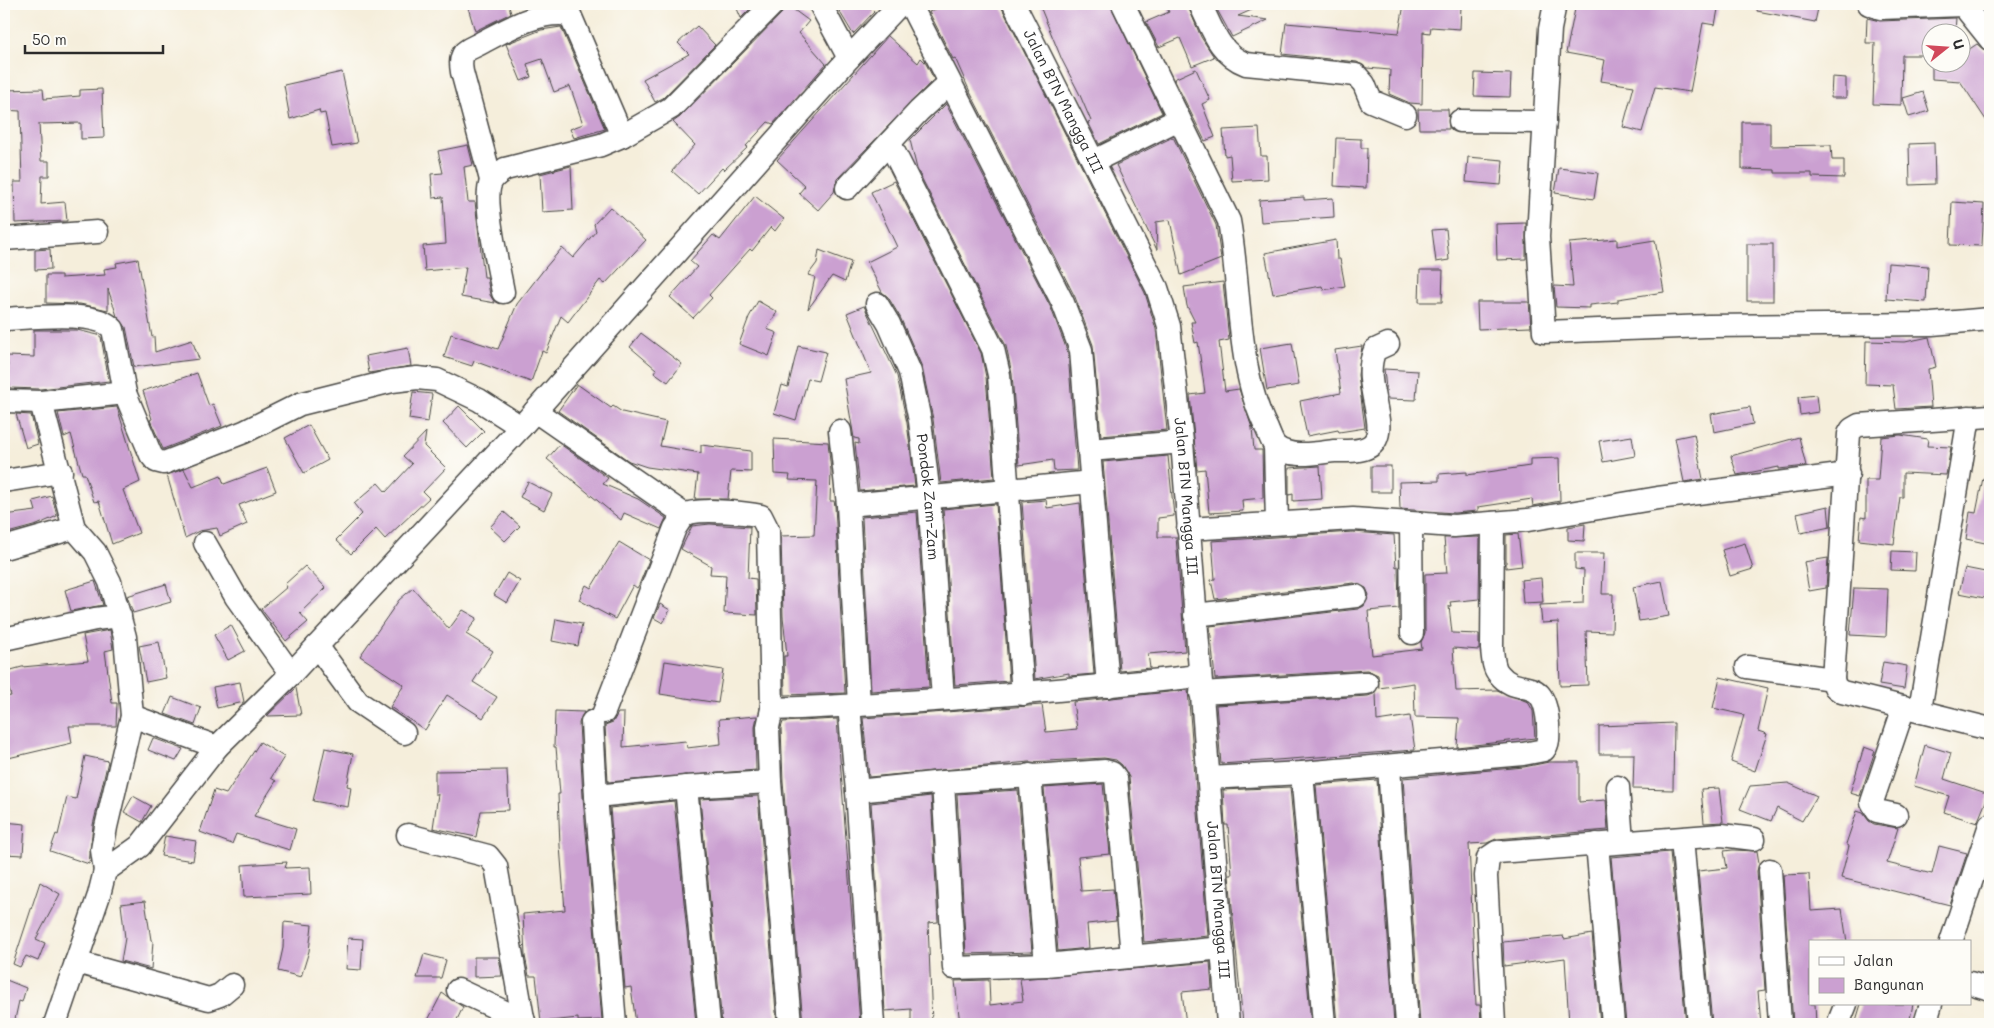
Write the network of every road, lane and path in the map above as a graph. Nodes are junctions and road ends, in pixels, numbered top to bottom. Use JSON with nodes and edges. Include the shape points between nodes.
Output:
{"nodes":[{"id":1,"x":773,"y":4,"type":"edge"},
{"id":2,"x":820,"y":4,"type":"edge"},
{"id":3,"x":900,"y":4,"type":"edge"},
{"id":4,"x":910,"y":4,"type":"edge"},
{"id":5,"x":1014,"y":4,"type":"edge"},
{"id":6,"x":1123,"y":4,"type":"edge"},
{"id":7,"x":1200,"y":4,"type":"edge"},
{"id":8,"x":1555,"y":4,"type":"edge"},
{"id":9,"x":1869,"y":4,"type":"edge"},
{"id":10,"x":1962,"y":4,"type":"edge"},
{"id":11,"x":1990,"y":39,"type":"edge"},
{"id":12,"x":849,"y":58,"type":"junction"},
{"id":13,"x":948,"y":83,"type":"junction"},
{"id":14,"x":1405,"y":115,"type":"dead end"},
{"id":15,"x":1179,"y":119,"type":"junction"},
{"id":16,"x":1460,"y":120,"type":"dead end"},
{"id":17,"x":1545,"y":122,"type":"junction"},
{"id":18,"x":622,"y":136,"type":"junction"},
{"id":19,"x":890,"y":144,"type":"junction"},
{"id":20,"x":1094,"y":162,"type":"junction"},
{"id":21,"x":491,"y":180,"type":"junction"},
{"id":22,"x":847,"y":188,"type":"dead end"},
{"id":23,"x":97,"y":232,"type":"dead end"},
{"id":24,"x":4,"y":239,"type":"edge"},
{"id":25,"x":503,"y":292,"type":"dead end"},
{"id":26,"x":877,"y":304,"type":"dead end"},
{"id":27,"x":4,"y":320,"type":"edge"},
{"id":28,"x":1990,"y":320,"type":"edge"},
{"id":29,"x":1388,"y":344,"type":"dead end"},
{"id":30,"x":125,"y":393,"type":"junction"},
{"id":31,"x":4,"y":401,"type":"edge"},
{"id":32,"x":42,"y":402,"type":"junction"},
{"id":33,"x":1979,"y":416,"type":"edge"},
{"id":34,"x":528,"y":419,"type":"junction"},
{"id":35,"x":840,"y":431,"type":"dead end"},
{"id":36,"x":1182,"y":442,"type":"junction"},
{"id":37,"x":1275,"y":446,"type":"junction"},
{"id":38,"x":1090,"y":450,"type":"junction"},
{"id":39,"x":61,"y":472,"type":"junction"},
{"id":40,"x":1848,"y":474,"type":"junction"},
{"id":41,"x":4,"y":481,"type":"edge"},
{"id":42,"x":1092,"y":482,"type":"junction"},
{"id":43,"x":1008,"y":489,"type":"junction"},
{"id":44,"x":929,"y":496,"type":"junction"},
{"id":45,"x":848,"y":505,"type":"junction"},
{"id":46,"x":685,"y":514,"type":"junction"},
{"id":47,"x":1276,"y":523,"type":"junction"},
{"id":48,"x":1493,"y":523,"type":"junction"},
{"id":49,"x":1411,"y":524,"type":"junction"},
{"id":50,"x":74,"y":528,"type":"junction"},
{"id":51,"x":1188,"y":529,"type":"junction"},
{"id":52,"x":205,"y":543,"type":"dead end"},
{"id":53,"x":4,"y":548,"type":"edge"},
{"id":54,"x":1356,"y":596,"type":"dead end"},
{"id":55,"x":1195,"y":614,"type":"junction"},
{"id":56,"x":120,"y":616,"type":"junction"},
{"id":57,"x":1412,"y":633,"type":"dead end"},
{"id":58,"x":4,"y":639,"type":"edge"},
{"id":59,"x":317,"y":646,"type":"junction"},
{"id":60,"x":1747,"y":667,"type":"dead end"},
{"id":61,"x":291,"y":674,"type":"junction"},
{"id":62,"x":1833,"y":679,"type":"junction"},
{"id":63,"x":1367,"y":683,"type":"dead end"},
{"id":64,"x":1201,"y":684,"type":"junction"},
{"id":65,"x":1108,"y":686,"type":"junction"},
{"id":66,"x":1023,"y":694,"type":"junction"},
{"id":67,"x":943,"y":699,"type":"junction"},
{"id":68,"x":854,"y":706,"type":"junction"},
{"id":69,"x":1912,"y":708,"type":"junction"},
{"id":70,"x":772,"y":709,"type":"junction"},
{"id":71,"x":132,"y":716,"type":"junction"},
{"id":72,"x":1990,"y":729,"type":"edge"},
{"id":73,"x":404,"y":733,"type":"dead end"},
{"id":74,"x":216,"y":747,"type":"junction"},
{"id":75,"x":1389,"y":767,"type":"junction"},
{"id":76,"x":1302,"y":773,"type":"junction"},
{"id":77,"x":1030,"y":775,"type":"junction"},
{"id":78,"x":1209,"y":778,"type":"junction"},
{"id":79,"x":770,"y":782,"type":"junction"},
{"id":80,"x":943,"y":782,"type":"junction"},
{"id":81,"x":686,"y":787,"type":"junction"},
{"id":82,"x":1618,"y":787,"type":"dead end"},
{"id":83,"x":857,"y":791,"type":"junction"},
{"id":84,"x":596,"y":796,"type":"junction"},
{"id":85,"x":1896,"y":815,"type":"dead end"},
{"id":86,"x":1990,"y":825,"type":"edge"},
{"id":87,"x":408,"y":835,"type":"dead end"},
{"id":88,"x":1682,"y":839,"type":"junction"},
{"id":89,"x":1754,"y":839,"type":"dead end"},
{"id":90,"x":1622,"y":842,"type":"junction"},
{"id":91,"x":1597,"y":844,"type":"junction"},
{"id":92,"x":1770,"y":870,"type":"dead end"},
{"id":93,"x":105,"y":871,"type":"junction"},
{"id":94,"x":1952,"y":940,"type":"edge"},
{"id":95,"x":1223,"y":948,"type":"junction"},
{"id":96,"x":1132,"y":956,"type":"junction"},
{"id":97,"x":76,"y":962,"type":"junction"},
{"id":98,"x":1046,"y":965,"type":"junction"},
{"id":99,"x":1972,"y":984,"type":"edge"},
{"id":100,"x":232,"y":985,"type":"dead end"},
{"id":101,"x":1990,"y":989,"type":"edge"},
{"id":102,"x":458,"y":990,"type":"dead end"},
{"id":103,"x":1845,"y":1006,"type":"edge"},
{"id":104,"x":1930,"y":1006,"type":"edge"},
{"id":105,"x":524,"y":1023,"type":"edge"},
{"id":106,"x":56,"y":1024,"type":"edge"},
{"id":107,"x":615,"y":1024,"type":"edge"},
{"id":108,"x":709,"y":1024,"type":"edge"},
{"id":109,"x":790,"y":1024,"type":"edge"},
{"id":110,"x":873,"y":1024,"type":"edge"},
{"id":111,"x":1228,"y":1024,"type":"edge"},
{"id":112,"x":1324,"y":1024,"type":"edge"},
{"id":113,"x":1407,"y":1024,"type":"edge"},
{"id":114,"x":1494,"y":1024,"type":"edge"},
{"id":115,"x":1613,"y":1024,"type":"edge"},
{"id":116,"x":1699,"y":1024,"type":"edge"},
{"id":117,"x":1780,"y":1024,"type":"edge"},
{"id":118,"x":1838,"y":1024,"type":"edge"},
{"id":119,"x":1925,"y":1024,"type":"edge"}],
"edges":[{"from":1,"to":18,"type":"street","via":[[676,104]]},
{"from":2,"to":12,"type":"street"},
{"from":3,"to":12,"type":"street"},
{"from":4,"to":13,"type":"street"},
{"from":5,"to":20,"type":"street","name":"Jalan BTN Mangga III"},
{"from":6,"to":15,"type":"street"},
{"from":7,"to":14,"type":"street","via":[[1222,48],[1234,60],[1246,64],[1356,75],[1371,100]]},
{"from":8,"to":17,"type":"street","via":[[1550,29]]},
{"from":9,"to":10,"type":"street","via":[[1880,8]]},
{"from":10,"to":11,"type":"street"},
{"from":12,"to":34,"type":"street"},
{"from":13,"to":19,"type":"street"},
{"from":13,"to":38,"type":"street","via":[[1074,328],[1080,350]]},
{"from":15,"to":20,"type":"street"},
{"from":15,"to":37,"type":"street","via":[[1229,221],[1244,342],[1255,400]]},
{"from":16,"to":17,"type":"street"},
{"from":17,"to":28,"type":"street","via":[[1538,237],[1544,332]]},
{"from":18,"to":21,"type":"street","via":[[572,154],[505,170]]},
{"from":18,"to":21,"type":"street","via":[[570,16],[538,18],[464,52],[461,60]]},
{"from":19,"to":22,"type":"street"},
{"from":19,"to":43,"type":"street","via":[[993,349],[999,375]]},
{"from":20,"to":36,"type":"street","name":"Jalan BTN Mangga III","via":[[1157,288],[1169,326]]},
{"from":21,"to":25,"type":"street","via":[[488,202]]},
{"from":23,"to":24,"type":"street"},
{"from":26,"to":44,"type":"street","name":"Pondok Zam-Zam","via":[[910,372]]},
{"from":27,"to":30,"type":"street","via":[[84,316],[107,322],[113,329]]},
{"from":29,"to":37,"type":"street","via":[[1375,350],[1370,360],[1378,430],[1371,446],[1359,450],[1302,454]]},
{"from":30,"to":32,"type":"street"},
{"from":30,"to":34,"type":"street","via":[[151,455],[156,461],[164,462],[244,432],[300,404],[416,378],[436,380]]},
{"from":31,"to":32,"type":"street"},
{"from":32,"to":39,"type":"street"},
{"from":33,"to":40,"type":"street","via":[[1859,425],[1849,434]]},
{"from":33,"to":69,"type":"street"},
{"from":34,"to":46,"type":"street"},
{"from":34,"to":59,"type":"street"},
{"from":35,"to":45,"type":"street"},
{"from":36,"to":38,"type":"street"},
{"from":36,"to":51,"type":"street","name":"Jalan BTN Mangga III"},
{"from":37,"to":47,"type":"street"},
{"from":38,"to":42,"type":"street"},
{"from":39,"to":41,"type":"street"},
{"from":39,"to":50,"type":"street"},
{"from":40,"to":48,"type":"street"},
{"from":40,"to":62,"type":"street"},
{"from":42,"to":43,"type":"street"},
{"from":42,"to":65,"type":"street"},
{"from":43,"to":44,"type":"street"},
{"from":43,"to":66,"type":"street"},
{"from":44,"to":45,"type":"street"},
{"from":44,"to":67,"type":"street","name":"Pondok Zam-Zam"},
{"from":45,"to":68,"type":"street"},
{"from":46,"to":70,"type":"street","via":[[698,511],[753,514],[765,520],[768,530]]},
{"from":46,"to":84,"type":"street","via":[[676,528],[598,717]]},
{"from":47,"to":49,"type":"street","via":[[1354,519]]},
{"from":47,"to":51,"type":"street"},
{"from":48,"to":49,"type":"street","via":[[1454,526]]},
{"from":48,"to":75,"type":"street","via":[[1494,663],[1498,674],[1536,691],[1542,698],[1546,705],[1549,738],[1546,747],[1523,754]]},
{"from":49,"to":57,"type":"street"},
{"from":50,"to":53,"type":"street"},
{"from":50,"to":56,"type":"street","via":[[95,552]]},
{"from":51,"to":55,"type":"street","name":"Jalan BTN Mangga III"},
{"from":52,"to":61,"type":"street","via":[[236,596]]},
{"from":54,"to":55,"type":"street"},
{"from":55,"to":64,"type":"street","name":"Jalan BTN Mangga III"},
{"from":56,"to":58,"type":"street"},
{"from":56,"to":71,"type":"street"},
{"from":59,"to":61,"type":"street"},
{"from":59,"to":73,"type":"street","via":[[358,702]]},
{"from":60,"to":62,"type":"street"},
{"from":61,"to":74,"type":"street"},
{"from":62,"to":69,"type":"street","via":[[1835,687],[1842,692]]},
{"from":63,"to":64,"type":"street"},
{"from":64,"to":65,"type":"street"},
{"from":64,"to":78,"type":"street","name":"Jalan BTN Mangga III"},
{"from":65,"to":66,"type":"street"},
{"from":66,"to":67,"type":"street"},
{"from":67,"to":68,"type":"street"},
{"from":68,"to":70,"type":"street"},
{"from":68,"to":83,"type":"street"},
{"from":69,"to":72,"type":"street"},
{"from":69,"to":85,"type":"street","via":[[1872,802],[1878,811]]},
{"from":70,"to":79,"type":"street","via":[[768,727]]},
{"from":71,"to":74,"type":"street"},
{"from":71,"to":93,"type":"street","via":[[104,834]]},
{"from":74,"to":93,"type":"street","via":[[140,846]]},
{"from":75,"to":76,"type":"street"},
{"from":75,"to":113,"type":"street"},
{"from":76,"to":78,"type":"street"},
{"from":76,"to":112,"type":"street"},
{"from":77,"to":80,"type":"street"},
{"from":77,"to":96,"type":"street","via":[[1105,771],[1115,775]]},
{"from":77,"to":98,"type":"street"},
{"from":78,"to":95,"type":"street","name":"Jalan BTN Mangga III"},
{"from":79,"to":81,"type":"street"},
{"from":79,"to":109,"type":"street"},
{"from":80,"to":83,"type":"street"},
{"from":80,"to":98,"type":"street","via":[[954,968]]},
{"from":81,"to":84,"type":"street"},
{"from":81,"to":108,"type":"street"},
{"from":82,"to":90,"type":"street"},
{"from":83,"to":110,"type":"street"},
{"from":84,"to":107,"type":"street"},
{"from":86,"to":94,"type":"street"},
{"from":87,"to":105,"type":"street","via":[[488,856],[496,866]]},
{"from":88,"to":89,"type":"street","via":[[1722,835]]},
{"from":88,"to":90,"type":"street"},
{"from":88,"to":116,"type":"street"},
{"from":90,"to":91,"type":"street"},
{"from":91,"to":114,"type":"street","via":[[1497,852],[1488,858],[1486,876]]},
{"from":91,"to":115,"type":"street"},
{"from":92,"to":117,"type":"street"},
{"from":93,"to":97,"type":"street"},
{"from":95,"to":96,"type":"street"},
{"from":95,"to":111,"type":"street","name":"Jalan BTN Mangga III"},
{"from":96,"to":98,"type":"street"},
{"from":97,"to":100,"type":"street","via":[[209,999]]},
{"from":97,"to":106,"type":"street"},
{"from":99,"to":101,"type":"street"},
{"from":102,"to":105,"type":"street"},
{"from":103,"to":118,"type":"street"},
{"from":104,"to":119,"type":"street"}]}
